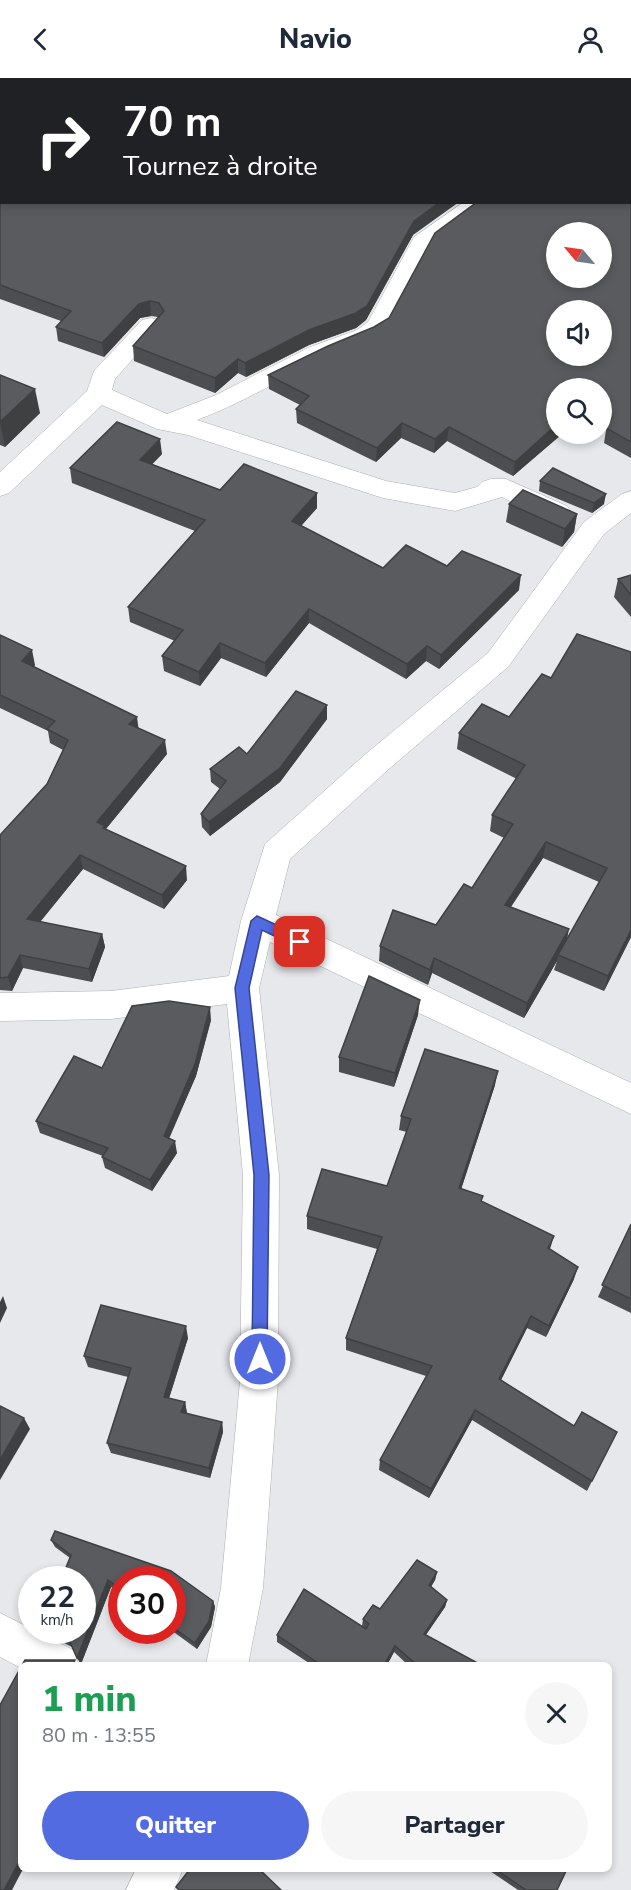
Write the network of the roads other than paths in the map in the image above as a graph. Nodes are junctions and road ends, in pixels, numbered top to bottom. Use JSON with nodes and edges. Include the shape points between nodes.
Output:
{"nodes":[{"id":1,"x":478,"y":204,"type":"edge"},
{"id":2,"x":151,"y":325,"type":"edge"},
{"id":3,"x":99,"y":394,"type":"junction"},
{"id":4,"x":166,"y":423,"type":"junction"},
{"id":5,"x":0,"y":487,"type":"edge"},
{"id":6,"x":631,"y":500,"type":"edge"},
{"id":7,"x":594,"y":528,"type":"junction"},
{"id":8,"x":257,"y":921,"type":"junction"},
{"id":9,"x":242,"y":988,"type":"junction"},
{"id":10,"x":0,"y":1007,"type":"edge"},
{"id":11,"x":631,"y":1099,"type":"edge"},
{"id":12,"x":0,"y":1634,"type":"edge"},
{"id":13,"x":52,"y":1662,"type":"edge"},
{"id":14,"x":228,"y":1662,"type":"edge"},
{"id":15,"x":159,"y":1872,"type":"edge"},
{"id":16,"x":149,"y":1890,"type":"edge"}],
"edges":[{"from":1,"to":4,"type":"street","via":[[422,242],[378,326],[366,335],[319,352],[225,401]]},
{"from":2,"to":3,"type":"street","via":[[104,377]]},
{"from":3,"to":4,"type":"street"},
{"from":3,"to":5,"type":"street"},
{"from":4,"to":7,"type":"street","via":[[191,427],[383,489],[455,502],[491,488],[506,488]]},
{"from":6,"to":7,"type":"street"},
{"from":7,"to":8,"type":"street","via":[[498,660],[276,853]]},
{"from":8,"to":9,"type":"street"},
{"from":8,"to":11,"type":"street"},
{"from":9,"to":10,"type":"street","via":[[111,1005]]},
{"from":9,"to":14,"type":"street","via":[[261,1175],[259,1382],[242,1588]]},
{"from":12,"to":13,"type":"street"},
{"from":15,"to":16,"type":"street"}]}
